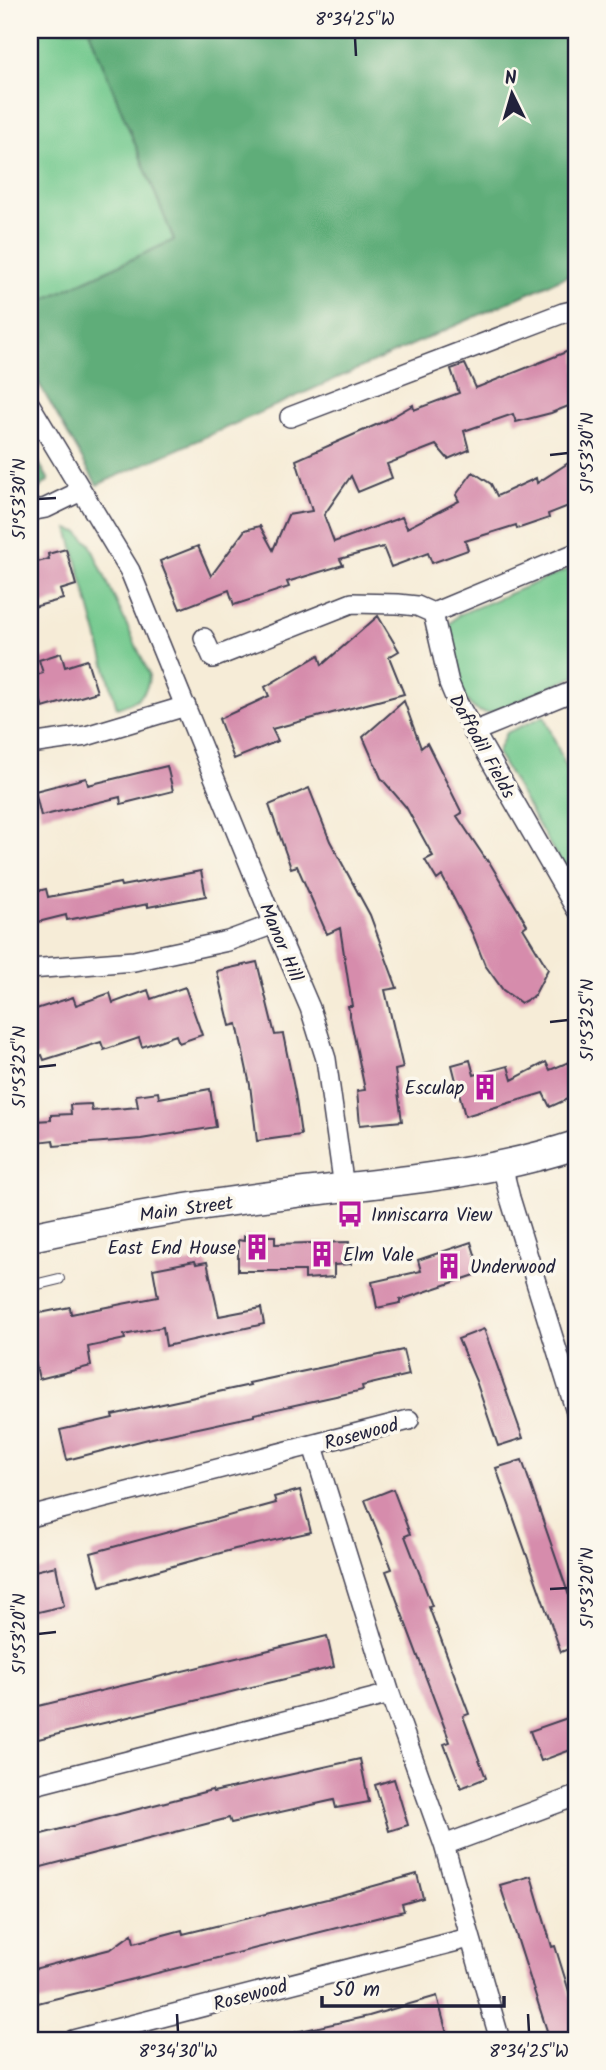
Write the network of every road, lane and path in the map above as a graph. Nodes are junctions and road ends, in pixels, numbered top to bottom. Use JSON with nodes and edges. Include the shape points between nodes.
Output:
{"nodes":[{"id":1,"x":576,"y":310,"type":"edge"},
{"id":2,"x":30,"y":405,"type":"edge"},
{"id":3,"x":289,"y":417,"type":"dead end"},
{"id":4,"x":81,"y":491,"type":"junction"},
{"id":5,"x":30,"y":511,"type":"edge"},
{"id":6,"x":576,"y":553,"type":"edge"},
{"id":7,"x":433,"y":612,"type":"junction"},
{"id":8,"x":204,"y":638,"type":"dead end"},
{"id":9,"x":576,"y":691,"type":"edge"},
{"id":10,"x":187,"y":706,"type":"junction"},
{"id":11,"x":473,"y":732,"type":"junction"},
{"id":12,"x":30,"y":744,"type":"edge"},
{"id":13,"x":576,"y":909,"type":"edge"},
{"id":14,"x":274,"y":924,"type":"junction"},
{"id":15,"x":30,"y":969,"type":"edge"},
{"id":16,"x":576,"y":1145,"type":"edge"},
{"id":17,"x":502,"y":1165,"type":"junction"},
{"id":18,"x":344,"y":1188,"type":"junction"},
{"id":19,"x":30,"y":1237,"type":"edge"},
{"id":20,"x":59,"y":1279,"type":"dead end"},
{"id":21,"x":30,"y":1286,"type":"edge"},
{"id":22,"x":576,"y":1412,"type":"edge"},
{"id":23,"x":410,"y":1420,"type":"dead end"},
{"id":24,"x":313,"y":1447,"type":"junction"},
{"id":25,"x":30,"y":1517,"type":"edge"},
{"id":26,"x":390,"y":1694,"type":"junction"},
{"id":27,"x":30,"y":1786,"type":"edge"},
{"id":28,"x":576,"y":1796,"type":"edge"},
{"id":29,"x":444,"y":1845,"type":"junction"},
{"id":30,"x":469,"y":1938,"type":"junction"},
{"id":31,"x":73,"y":2040,"type":"edge"},
{"id":32,"x":500,"y":2040,"type":"edge"}],
"edges":[{"from":1,"to":3,"type":"street"},
{"from":2,"to":4,"type":"street","name":"Manor Hill"},
{"from":4,"to":5,"type":"street"},
{"from":4,"to":10,"type":"street","name":"Manor Hill","via":[[130,571]]},
{"from":6,"to":7,"type":"street"},
{"from":7,"to":8,"type":"street","via":[[417,606],[352,603],[213,657]]},
{"from":7,"to":11,"type":"street","name":"Daffodil Fields","via":[[449,683]]},
{"from":9,"to":11,"type":"street"},
{"from":10,"to":12,"type":"street","via":[[86,736]]},
{"from":10,"to":14,"type":"street","name":"Manor Hill"},
{"from":11,"to":13,"type":"street","name":"Daffodil Fields"},
{"from":14,"to":15,"type":"street","via":[[228,941],[134,961]]},
{"from":14,"to":18,"type":"street","name":"Manor Hill","via":[[326,1059]]},
{"from":16,"to":17,"type":"main road","name":"Main Street"},
{"from":17,"to":18,"type":"main road","name":"Main Street"},
{"from":17,"to":22,"type":"street"},
{"from":18,"to":19,"type":"main road","name":"Main Street","via":[[158,1212]]},
{"from":20,"to":21,"type":"lane"},
{"from":23,"to":24,"type":"street","name":"Rosewood"},
{"from":24,"to":25,"type":"street","name":"Rosewood"},
{"from":24,"to":26,"type":"street","name":"Rosewood"},
{"from":26,"to":27,"type":"street"},
{"from":26,"to":29,"type":"street","name":"Rosewood"},
{"from":28,"to":29,"type":"street"},
{"from":29,"to":30,"type":"street","name":"Rosewood"},
{"from":30,"to":31,"type":"street","name":"Rosewood"},
{"from":30,"to":32,"type":"street","name":"Rosewood"}]}
